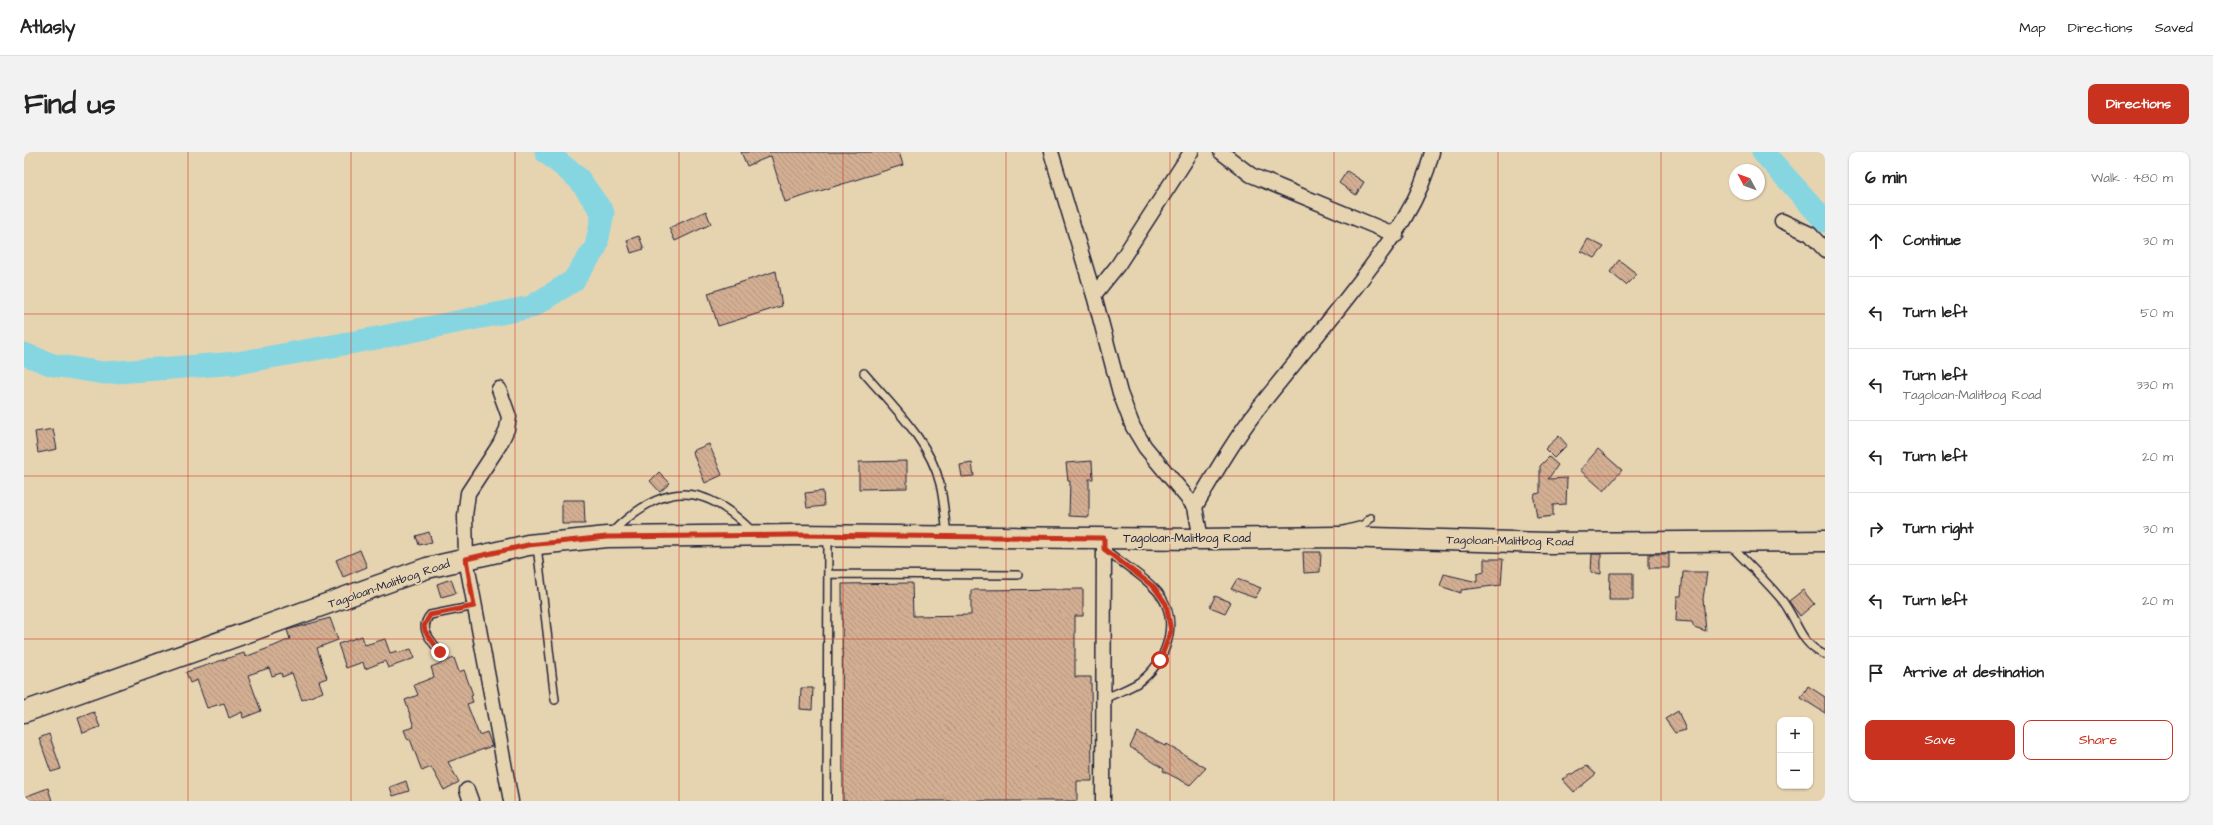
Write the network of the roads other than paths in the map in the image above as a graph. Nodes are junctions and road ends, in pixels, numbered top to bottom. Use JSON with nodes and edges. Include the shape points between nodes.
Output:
{"nodes":[{"id":1,"x":1050,"y":152,"type":"edge"},
{"id":2,"x":1191,"y":152,"type":"edge"},
{"id":3,"x":1221,"y":152,"type":"edge"},
{"id":4,"x":1432,"y":152,"type":"edge"},
{"id":5,"x":1782,"y":221,"type":"dead end"},
{"id":6,"x":1396,"y":235,"type":"junction"},
{"id":7,"x":1825,"y":250,"type":"edge"},
{"id":8,"x":1094,"y":295,"type":"junction"},
{"id":9,"x":864,"y":373,"type":"dead end"},
{"id":10,"x":498,"y":389,"type":"dead end"},
{"id":11,"x":1195,"y":507,"type":"junction"},
{"id":12,"x":1371,"y":518,"type":"dead end"},
{"id":13,"x":756,"y":535,"type":"junction"},
{"id":14,"x":828,"y":535,"type":"junction"},
{"id":15,"x":947,"y":536,"type":"junction"},
{"id":16,"x":607,"y":537,"type":"junction"},
{"id":17,"x":1338,"y":537,"type":"junction"},
{"id":18,"x":1201,"y":539,"type":"junction"},
{"id":19,"x":1726,"y":541,"type":"junction"},
{"id":20,"x":1825,"y":541,"type":"edge"},
{"id":21,"x":537,"y":544,"type":"junction"},
{"id":22,"x":1104,"y":544,"type":"junction"},
{"id":23,"x":466,"y":559,"type":"junction"},
{"id":24,"x":828,"y":574,"type":"junction"},
{"id":25,"x":1018,"y":575,"type":"dead end"},
{"id":26,"x":474,"y":606,"type":"junction"},
{"id":27,"x":440,"y":652,"type":"dead end"},
{"id":28,"x":1825,"y":655,"type":"edge"},
{"id":29,"x":1104,"y":699,"type":"junction"},
{"id":30,"x":555,"y":700,"type":"dead end"},
{"id":31,"x":24,"y":712,"type":"edge"},
{"id":32,"x":511,"y":801,"type":"edge"},
{"id":33,"x":826,"y":801,"type":"edge"},
{"id":34,"x":1103,"y":801,"type":"edge"}],
"edges":[{"from":1,"to":8,"type":"street"},
{"from":2,"to":8,"type":"street","via":[[1118,265]]},
{"from":3,"to":6,"type":"street","via":[[1251,175]]},
{"from":4,"to":6,"type":"street","via":[[1428,171],[1416,200]]},
{"from":5,"to":7,"type":"street","via":[[1810,234]]},
{"from":6,"to":11,"type":"street","via":[[1256,411],[1228,451]]},
{"from":8,"to":11,"type":"street","via":[[1120,393],[1133,427],[1145,447]]},
{"from":9,"to":15,"type":"lane","via":[[929,455],[940,483]]},
{"from":10,"to":23,"type":"street","via":[[509,418],[500,444],[468,493],[465,516]]},
{"from":11,"to":18,"type":"street"},
{"from":12,"to":17,"type":"lane","via":[[1363,525],[1339,531]]},
{"from":13,"to":14,"type":"main road","name":"Tagoloan-Malitbog Road"},
{"from":13,"to":16,"type":"main road","name":"Tagoloan-Malitbog Road"},
{"from":13,"to":16,"type":"lane","via":[[736,514],[720,504],[698,495],[673,494],[648,503]]},
{"from":14,"to":15,"type":"main road","name":"Tagoloan-Malitbog Road"},
{"from":14,"to":24,"type":"lane"},
{"from":15,"to":22,"type":"main road","name":"Tagoloan-Malitbog Road"},
{"from":16,"to":21,"type":"main road","name":"Tagoloan-Malitbog Road"},
{"from":17,"to":18,"type":"main road","name":"Tagoloan-Malitbog Road"},
{"from":17,"to":19,"type":"main road","name":"Tagoloan-Malitbog Road","via":[[1548,543]]},
{"from":18,"to":22,"type":"main road","name":"Tagoloan-Malitbog Road"},
{"from":19,"to":20,"type":"main road","name":"Tagoloan-Malitbog Road"},
{"from":19,"to":28,"type":"lane","via":[[1782,600],[1810,647]]},
{"from":21,"to":23,"type":"main road","name":"Tagoloan-Malitbog Road"},
{"from":21,"to":30,"type":"lane"},
{"from":22,"to":29,"type":"street"},
{"from":22,"to":29,"type":"lane","via":[[1154,587],[1166,604],[1171,631],[1160,660],[1141,681]]},
{"from":23,"to":26,"type":"street"},
{"from":23,"to":31,"type":"main road","name":"Tagoloan-Malitbog Road","via":[[427,568]]},
{"from":24,"to":25,"type":"lane"},
{"from":24,"to":33,"type":"lane"},
{"from":26,"to":27,"type":"lane","via":[[430,615],[425,621],[425,631]]},
{"from":26,"to":32,"type":"street"},
{"from":29,"to":34,"type":"street"}]}
